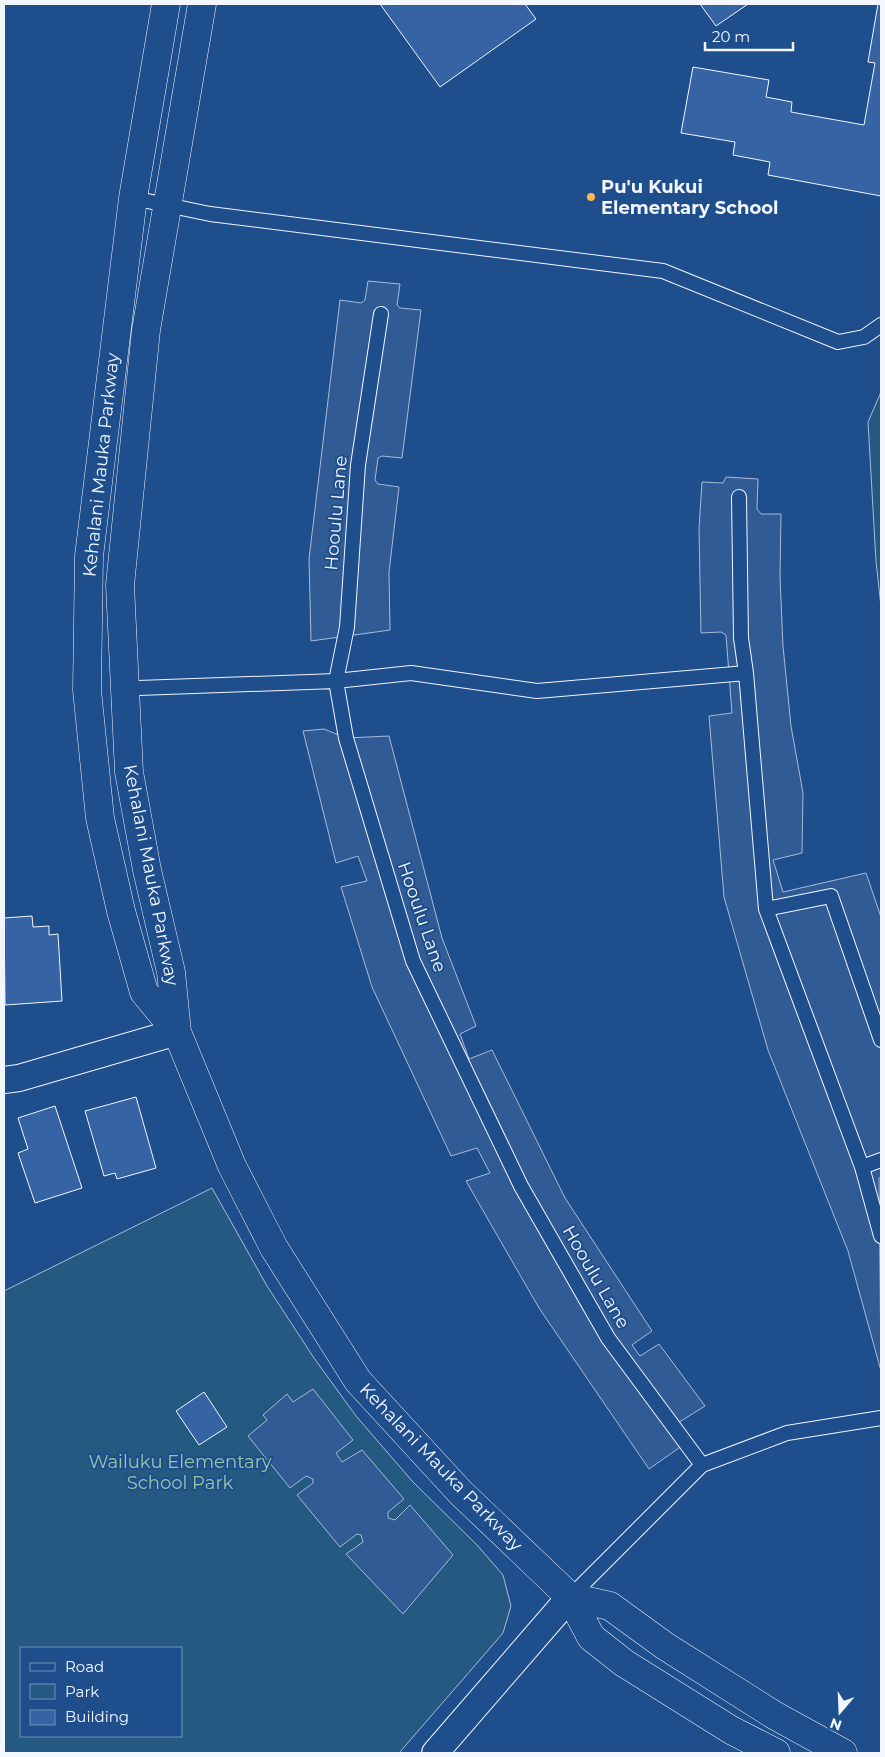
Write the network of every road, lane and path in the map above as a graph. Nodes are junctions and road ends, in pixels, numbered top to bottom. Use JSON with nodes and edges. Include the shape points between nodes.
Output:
{"nodes":[{"id":1,"x":166,"y":4,"type":"edge"},
{"id":2,"x":202,"y":4,"type":"edge"},
{"id":3,"x":133,"y":198,"type":"junction"},
{"id":4,"x":167,"y":205,"type":"junction"},
{"id":5,"x":381,"y":314,"type":"dead end"},
{"id":6,"x":881,"y":324,"type":"edge"},
{"id":7,"x":739,"y":497,"type":"dead end"},
{"id":8,"x":746,"y":673,"type":"junction"},
{"id":9,"x":336,"y":680,"type":"junction"},
{"id":10,"x":138,"y":688,"type":"dead end"},
{"id":11,"x":766,"y":909,"type":"junction"},
{"id":12,"x":177,"y":1032,"type":"junction"},
{"id":13,"x":881,"y":1040,"type":"edge"},
{"id":14,"x":4,"y":1080,"type":"edge"},
{"id":15,"x":881,"y":1160,"type":"edge"},
{"id":16,"x":862,"y":1167,"type":"junction"},
{"id":17,"x":881,"y":1236,"type":"edge"},
{"id":18,"x":881,"y":1418,"type":"edge"},
{"id":19,"x":702,"y":1465,"type":"junction"},
{"id":20,"x":570,"y":1598,"type":"junction"},
{"id":21,"x":435,"y":1753,"type":"edge"},
{"id":22,"x":776,"y":1753,"type":"edge"},
{"id":23,"x":843,"y":1753,"type":"edge"}],
"edges":[{"from":1,"to":3,"type":"street","name":"Kehalani Mauka Parkway"},
{"from":2,"to":4,"type":"street","name":"Kehalani Mauka Parkway"},
{"from":3,"to":4,"type":"lane"},
{"from":3,"to":12,"type":"street","name":"Kehalani Mauka Parkway","via":[[88,556],[87,690],[100,818],[121,911],[144,992]]},
{"from":4,"to":6,"type":"lane","via":[[210,214],[663,271],[838,342],[864,337]]},
{"from":4,"to":12,"type":"street","name":"Kehalani Mauka Parkway","via":[[146,330],[120,585],[129,772],[147,870],[172,972]]},
{"from":5,"to":9,"type":"lane","name":"Hooulu Lane","via":[[358,465],[347,627]]},
{"from":7,"to":8,"type":"lane","via":[[741,638]]},
{"from":8,"to":9,"type":"lane","via":[[537,691],[411,673]]},
{"from":8,"to":11,"type":"lane"},
{"from":9,"to":10,"type":"lane"},
{"from":9,"to":19,"type":"lane","name":"Hooulu Lane","via":[[346,738],[413,961],[531,1203],[608,1338]]},
{"from":11,"to":13,"type":"lane","via":[[831,896]]},
{"from":11,"to":16,"type":"lane"},
{"from":12,"to":14,"type":"street"},
{"from":12,"to":20,"type":"street","name":"Kehalani Mauka Parkway","via":[[232,1166],[274,1248],[358,1381],[460,1492]]},
{"from":15,"to":16,"type":"lane"},
{"from":16,"to":17,"type":"lane"},
{"from":18,"to":19,"type":"lane","via":[[787,1433]]},
{"from":19,"to":20,"type":"lane"},
{"from":20,"to":21,"type":"street"},
{"from":20,"to":22,"type":"street","name":"Kehalani Mauka Parkway","via":[[590,1638],[624,1664],[731,1730]]},
{"from":20,"to":23,"type":"street","via":[[610,1606],[665,1646],[766,1710]]}]}
